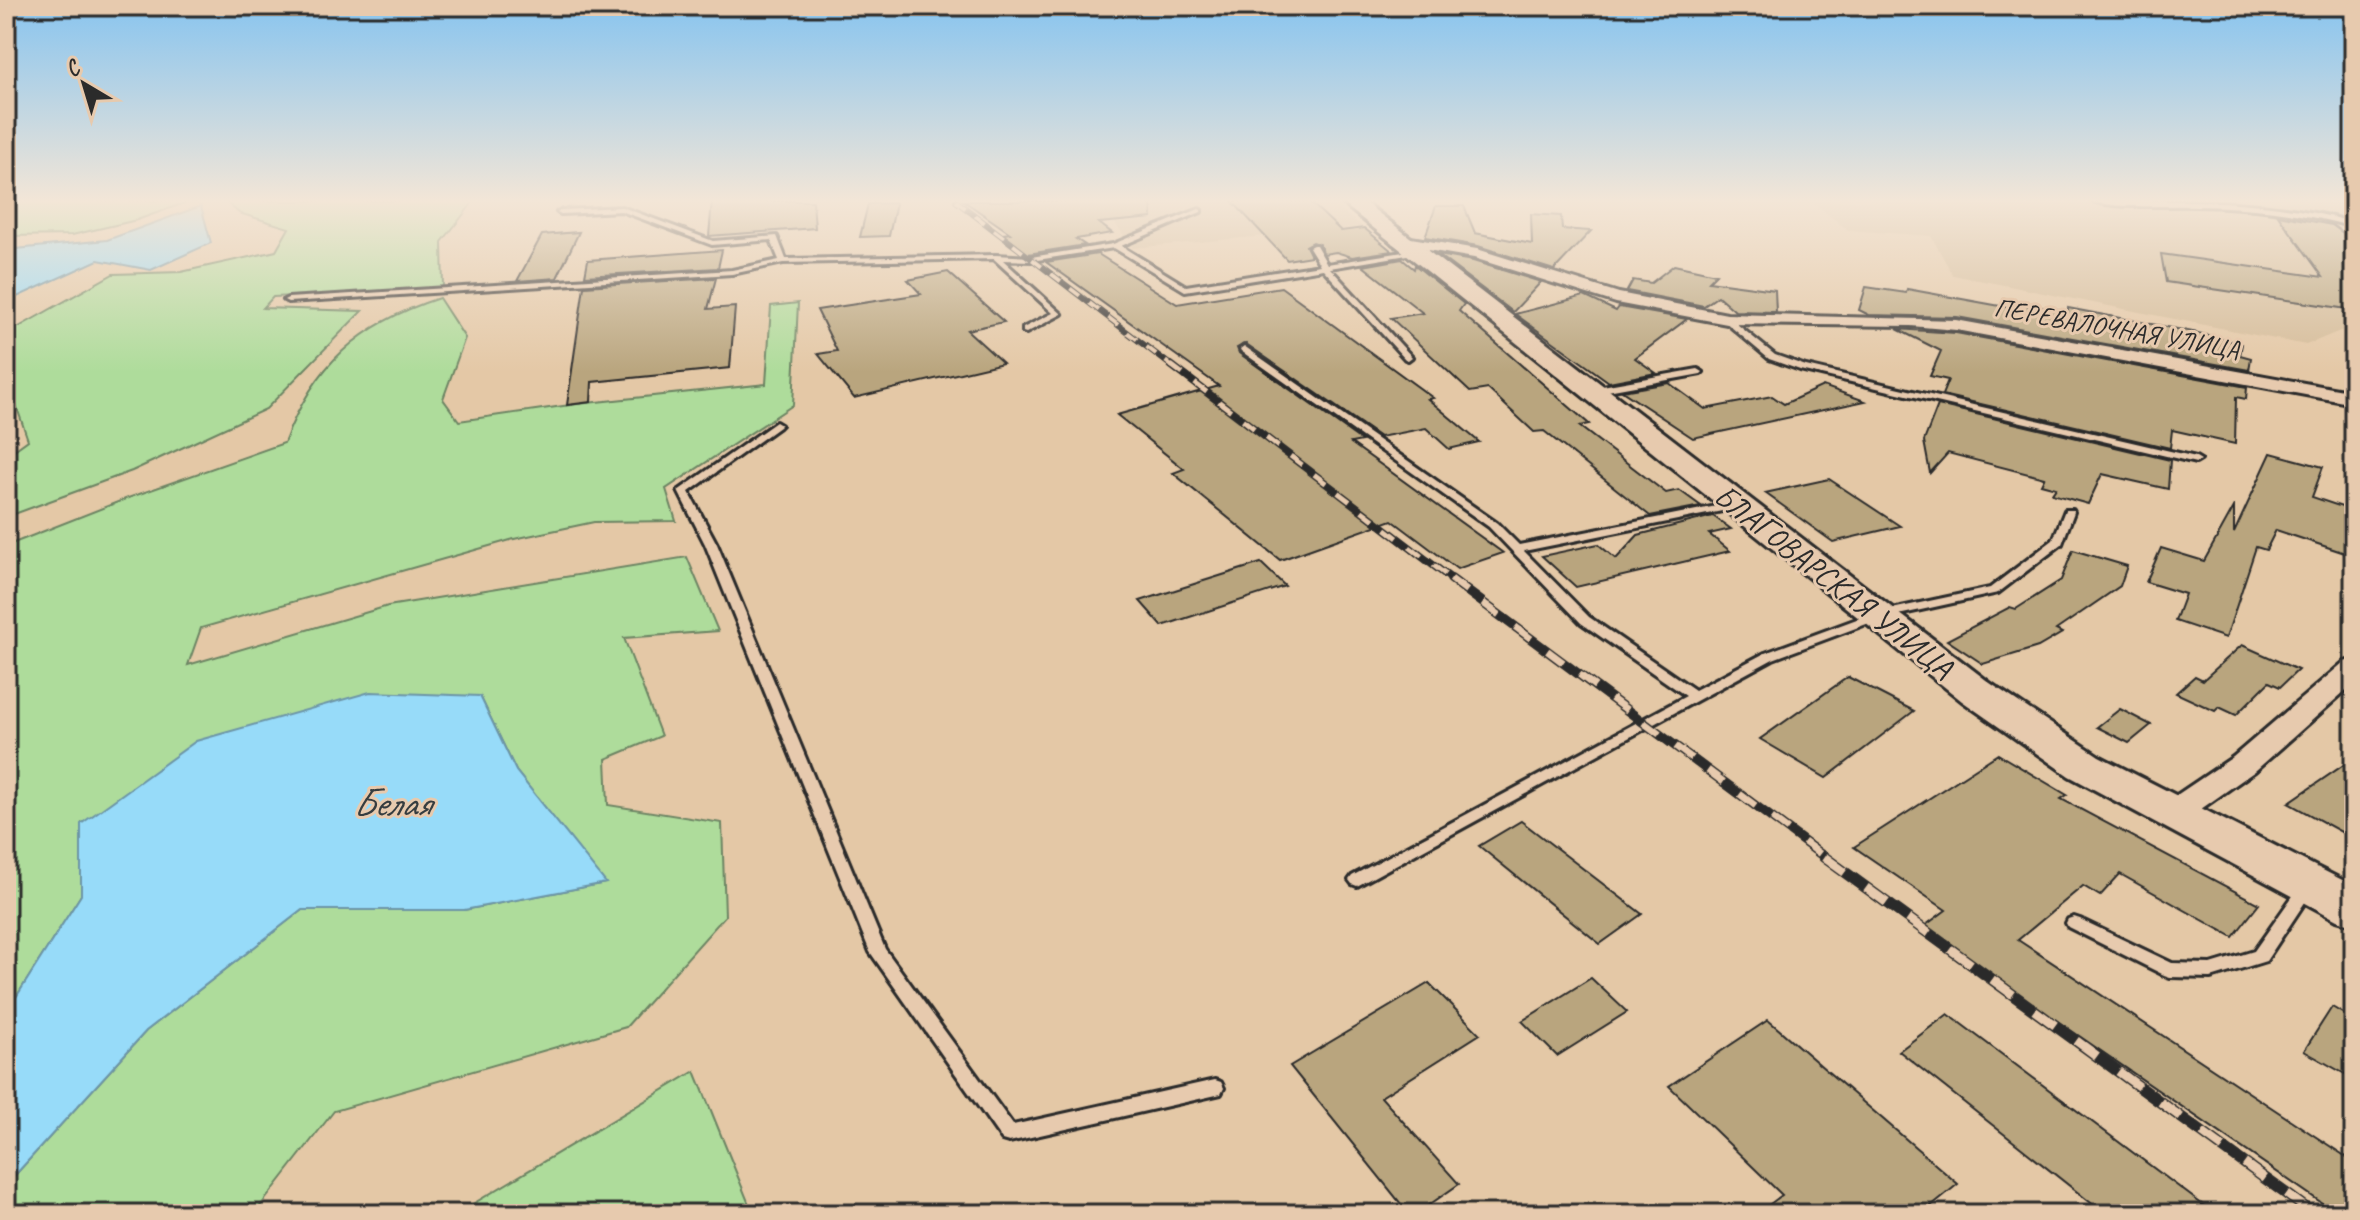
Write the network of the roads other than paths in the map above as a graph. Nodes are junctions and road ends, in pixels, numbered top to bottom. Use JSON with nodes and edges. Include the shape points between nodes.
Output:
{"nodes":[{"id":1,"x":782,"y":258,"type":"edge"},
{"id":2,"x":946,"y":258,"type":"edge"},
{"id":3,"x":997,"y":258,"type":"edge"},
{"id":4,"x":1012,"y":258,"type":"edge"},
{"id":5,"x":1038,"y":258,"type":"edge"},
{"id":6,"x":1134,"y":258,"type":"edge"},
{"id":7,"x":1320,"y":258,"type":"edge"},
{"id":8,"x":1360,"y":258,"type":"edge"},
{"id":9,"x":1421,"y":258,"type":"edge"},
{"id":10,"x":1489,"y":258,"type":"edge"},
{"id":11,"x":783,"y":261,"type":"junction"},
{"id":12,"x":1325,"y":267,"type":"junction"},
{"id":13,"x":288,"y":300,"type":"dead end"},
{"id":14,"x":1727,"y":319,"type":"junction"},
{"id":15,"x":1026,"y":330,"type":"dead end"},
{"id":16,"x":1244,"y":349,"type":"dead end"},
{"id":17,"x":1408,"y":357,"type":"dead end"},
{"id":18,"x":1698,"y":372,"type":"dead end"},
{"id":19,"x":1591,"y":391,"type":"junction"},
{"id":20,"x":2354,"y":398,"type":"edge"},
{"id":21,"x":776,"y":425,"type":"dead end"},
{"id":22,"x":2196,"y":460,"type":"dead end"},
{"id":23,"x":1737,"y":505,"type":"junction"},
{"id":24,"x":2069,"y":512,"type":"dead end"},
{"id":25,"x":1516,"y":549,"type":"junction"},
{"id":26,"x":1877,"y":616,"type":"junction"},
{"id":27,"x":2354,"y":668,"type":"edge"},
{"id":28,"x":1696,"y":697,"type":"junction"},
{"id":29,"x":2173,"y":813,"type":"junction"},
{"id":30,"x":1357,"y":880,"type":"dead end"},
{"id":31,"x":2309,"y":884,"type":"junction"},
{"id":32,"x":2354,"y":907,"type":"edge"},
{"id":33,"x":2074,"y":923,"type":"dead end"},
{"id":34,"x":1215,"y":1088,"type":"dead end"}],
"edges":[{"from":1,"to":11,"type":"lane"},
{"from":2,"to":11,"type":"lane"},
{"from":3,"to":15,"type":"lane","via":[[1058,314]]},
{"from":4,"to":5,"type":"lane"},
{"from":6,"to":12,"type":"lane","via":[[1185,289]]},
{"from":7,"to":12,"type":"lane"},
{"from":8,"to":12,"type":"lane"},
{"from":9,"to":19,"type":"street","name":"БЛАГОВАРСКАЯ УЛИЦА"},
{"from":10,"to":14,"type":"street","name":"ПЕРЕВАЛОЧНАЯ УЛИЦА","via":[[1616,298]]},
{"from":11,"to":13,"type":"lane","via":[[732,272]]},
{"from":12,"to":17,"type":"lane"},
{"from":14,"to":20,"type":"street","name":"ПЕРЕВАЛОЧНАЯ УЛИЦА","via":[[1956,325]]},
{"from":14,"to":22,"type":"lane","via":[[1772,357],[1803,368]]},
{"from":16,"to":25,"type":"lane","via":[[1493,525]]},
{"from":18,"to":19,"type":"lane"},
{"from":19,"to":23,"type":"street","name":"БЛАГОВАРСКАЯ УЛИЦА"},
{"from":21,"to":34,"type":"lane","via":[[683,491],[711,544],[878,952],[1009,1134]]},
{"from":23,"to":25,"type":"lane"},
{"from":23,"to":26,"type":"street","name":"БЛАГОВАРСКАЯ УЛИЦА"},
{"from":24,"to":26,"type":"lane","via":[[2058,542],[1994,591]]},
{"from":25,"to":28,"type":"lane","via":[[1585,620]]},
{"from":26,"to":28,"type":"lane","via":[[1769,656]]},
{"from":26,"to":29,"type":"street","name":"БЛАГОВАРСКАЯ УЛИЦА","via":[[2084,766]]},
{"from":27,"to":29,"type":"street","via":[[2244,764]]},
{"from":28,"to":30,"type":"lane"},
{"from":29,"to":31,"type":"street","name":"БЛАГОВАРСКАЯ УЛИЦА"},
{"from":31,"to":32,"type":"street","name":"БЛАГОВАРСКАЯ УЛИЦА"},
{"from":31,"to":33,"type":"lane","via":[[2260,956],[2211,971],[2170,970]]}]}
